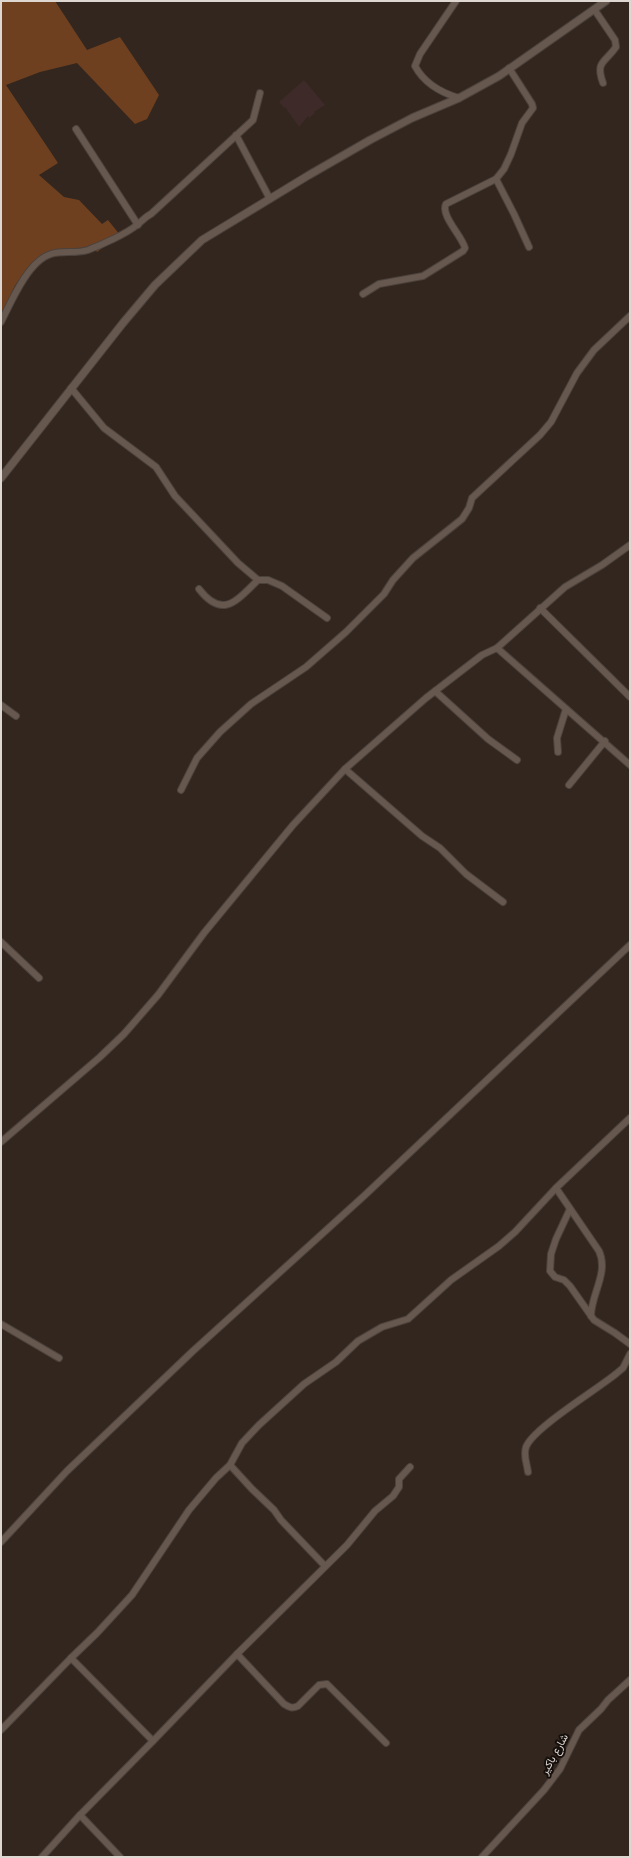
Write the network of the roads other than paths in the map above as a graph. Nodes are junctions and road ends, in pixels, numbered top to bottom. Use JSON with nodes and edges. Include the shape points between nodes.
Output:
{"nodes":[{"id":1,"x":456,"y":1,"type":"edge"},
{"id":2,"x":606,"y":1,"type":"edge"},
{"id":3,"x":594,"y":9,"type":"junction"},
{"id":4,"x":509,"y":68,"type":"junction"},
{"id":5,"x":603,"y":83,"type":"dead end"},
{"id":6,"x":260,"y":93,"type":"dead end"},
{"id":7,"x":459,"y":98,"type":"junction"},
{"id":8,"x":76,"y":129,"type":"dead end"},
{"id":9,"x":236,"y":135,"type":"junction"},
{"id":10,"x":496,"y":179,"type":"junction"},
{"id":11,"x":270,"y":199,"type":"junction"},
{"id":12,"x":138,"y":225,"type":"junction"},
{"id":13,"x":529,"y":247,"type":"dead end"},
{"id":14,"x":363,"y":294,"type":"dead end"},
{"id":15,"x":630,"y":316,"type":"edge"},
{"id":16,"x":1,"y":322,"type":"edge"},
{"id":17,"x":71,"y":388,"type":"junction"},
{"id":18,"x":1,"y":478,"type":"edge"},
{"id":19,"x":630,"y":545,"type":"edge"},
{"id":20,"x":258,"y":580,"type":"junction"},
{"id":21,"x":200,"y":590,"type":"dead end"},
{"id":22,"x":540,"y":608,"type":"junction"},
{"id":23,"x":327,"y":618,"type":"dead end"},
{"id":24,"x":497,"y":648,"type":"junction"},
{"id":25,"x":435,"y":691,"type":"junction"},
{"id":26,"x":630,"y":697,"type":"edge"},
{"id":27,"x":1,"y":705,"type":"edge"},
{"id":28,"x":566,"y":709,"type":"junction"},
{"id":29,"x":16,"y":716,"type":"dead end"},
{"id":30,"x":605,"y":741,"type":"junction"},
{"id":31,"x":558,"y":752,"type":"dead end"},
{"id":32,"x":517,"y":760,"type":"dead end"},
{"id":33,"x":630,"y":765,"type":"edge"},
{"id":34,"x":345,"y":769,"type":"junction"},
{"id":35,"x":569,"y":785,"type":"dead end"},
{"id":36,"x":181,"y":790,"type":"dead end"},
{"id":37,"x":503,"y":902,"type":"dead end"},
{"id":38,"x":1,"y":942,"type":"edge"},
{"id":39,"x":630,"y":945,"type":"edge"},
{"id":40,"x":39,"y":978,"type":"dead end"},
{"id":41,"x":630,"y":1118,"type":"edge"},
{"id":42,"x":1,"y":1142,"type":"edge"},
{"id":43,"x":556,"y":1188,"type":"junction"},
{"id":44,"x":570,"y":1209,"type":"junction"},
{"id":45,"x":590,"y":1316,"type":"junction"},
{"id":46,"x":1,"y":1324,"type":"edge"},
{"id":47,"x":630,"y":1344,"type":"edge"},
{"id":48,"x":630,"y":1354,"type":"edge"},
{"id":49,"x":59,"y":1358,"type":"dead end"},
{"id":50,"x":230,"y":1465,"type":"junction"},
{"id":51,"x":410,"y":1467,"type":"dead end"},
{"id":52,"x":528,"y":1472,"type":"dead end"},
{"id":53,"x":1,"y":1542,"type":"edge"},
{"id":54,"x":325,"y":1566,"type":"junction"},
{"id":55,"x":237,"y":1654,"type":"junction"},
{"id":56,"x":71,"y":1658,"type":"junction"},
{"id":57,"x":630,"y":1680,"type":"edge"},
{"id":58,"x":1,"y":1730,"type":"edge"},
{"id":59,"x":153,"y":1741,"type":"junction"},
{"id":60,"x":386,"y":1743,"type":"dead end"},
{"id":61,"x":80,"y":1815,"type":"junction"},
{"id":62,"x":42,"y":1857,"type":"edge"},
{"id":63,"x":120,"y":1857,"type":"edge"},
{"id":64,"x":482,"y":1857,"type":"edge"}],
"edges":[{"from":1,"to":7,"type":"street","via":[[420,54],[415,66],[419,74],[443,93]]},
{"from":2,"to":3,"type":"street"},
{"from":3,"to":4,"type":"street"},
{"from":3,"to":5,"type":"street","via":[[616,40],[616,47],[599,67]]},
{"from":4,"to":7,"type":"street"},
{"from":4,"to":10,"type":"street","via":[[533,108],[522,123],[511,154]]},
{"from":6,"to":9,"type":"street","via":[[253,120]]},
{"from":7,"to":11,"type":"street","via":[[370,140]]},
{"from":8,"to":12,"type":"street"},
{"from":9,"to":11,"type":"street"},
{"from":9,"to":12,"type":"street"},
{"from":10,"to":13,"type":"street"},
{"from":10,"to":14,"type":"street","via":[[444,207],[463,242],[463,251],[423,276],[379,284]]},
{"from":11,"to":17,"type":"street","via":[[202,240],[183,258],[151,291]]},
{"from":12,"to":16,"type":"street","via":[[86,251],[52,254],[41,260],[33,267],[16,293]]},
{"from":15,"to":36,"type":"street","via":[[594,350],[577,373],[551,422],[472,498],[462,519],[413,558],[384,594],[346,632],[306,667],[250,704],[220,732],[197,758]]},
{"from":17,"to":18,"type":"street"},
{"from":17,"to":20,"type":"street","via":[[104,428],[156,467],[175,496],[238,563]]},
{"from":19,"to":22,"type":"street","via":[[565,587]]},
{"from":20,"to":21,"type":"street","via":[[244,594],[225,605],[211,602]]},
{"from":20,"to":23,"type":"street","via":[[268,580],[282,586]]},
{"from":22,"to":24,"type":"street"},
{"from":22,"to":26,"type":"street"},
{"from":24,"to":25,"type":"street","via":[[482,654]]},
{"from":24,"to":28,"type":"street"},
{"from":25,"to":32,"type":"street","via":[[488,739]]},
{"from":25,"to":34,"type":"street"},
{"from":27,"to":29,"type":"street"},
{"from":28,"to":30,"type":"street"},
{"from":28,"to":31,"type":"street","via":[[557,738]]},
{"from":30,"to":33,"type":"street"},
{"from":30,"to":35,"type":"street"},
{"from":34,"to":37,"type":"street","via":[[440,848],[466,874]]},
{"from":34,"to":42,"type":"street","via":[[293,825],[124,1034]]},
{"from":38,"to":40,"type":"street"},
{"from":39,"to":53,"type":"street","via":[[365,1195],[193,1351],[73,1465]]},
{"from":41,"to":43,"type":"street"},
{"from":43,"to":44,"type":"street"},
{"from":43,"to":50,"type":"street","via":[[515,1232],[451,1280],[414,1315],[369,1333],[336,1362],[304,1384],[242,1443]]},
{"from":44,"to":45,"type":"street","via":[[603,1259],[603,1268]]},
{"from":44,"to":45,"type":"street","via":[[551,1254],[550,1271],[570,1286]]},
{"from":45,"to":47,"type":"street"},
{"from":46,"to":49,"type":"street"},
{"from":48,"to":52,"type":"street","via":[[623,1368],[529,1439],[524,1455]]},
{"from":50,"to":54,"type":"street"},
{"from":50,"to":56,"type":"street","via":[[189,1510],[132,1595]]},
{"from":51,"to":54,"type":"street","via":[[399,1479],[399,1486],[393,1496],[375,1511],[347,1545]]},
{"from":54,"to":55,"type":"street"},
{"from":55,"to":59,"type":"street"},
{"from":55,"to":60,"type":"street","via":[[289,1707],[298,1706],[319,1685],[327,1684]]},
{"from":56,"to":58,"type":"street"},
{"from":56,"to":59,"type":"street"},
{"from":57,"to":64,"type":"street","name":"شارع باكير","via":[[579,1730],[560,1768],[544,1790]]},
{"from":59,"to":61,"type":"street"},
{"from":61,"to":62,"type":"street"},
{"from":61,"to":63,"type":"street"}]}
